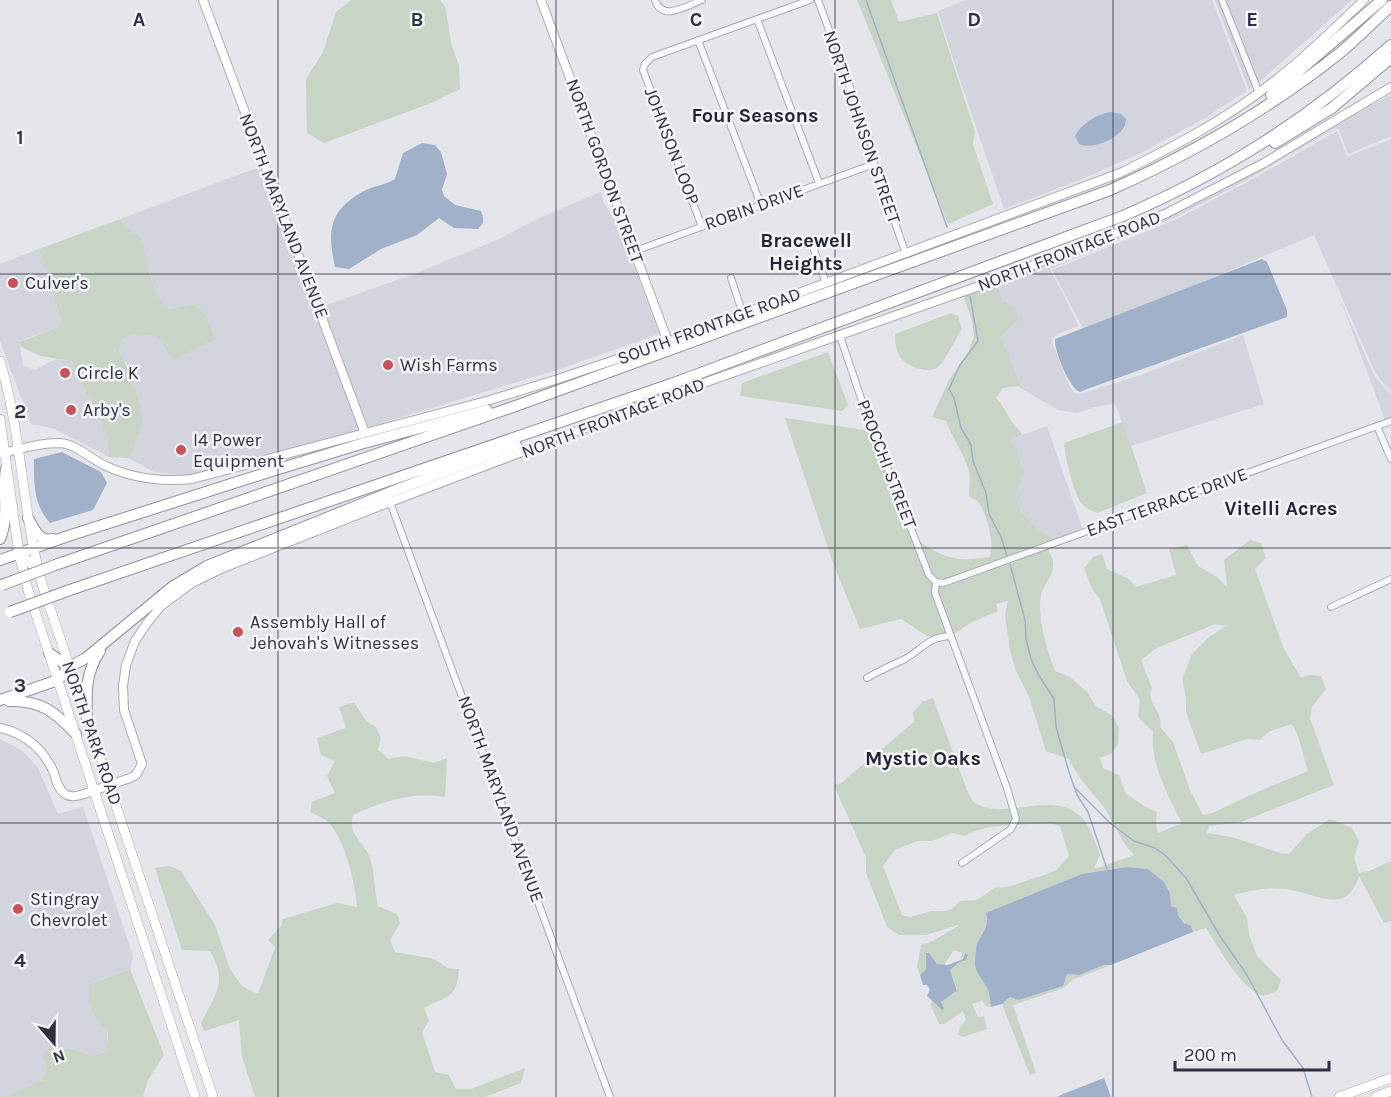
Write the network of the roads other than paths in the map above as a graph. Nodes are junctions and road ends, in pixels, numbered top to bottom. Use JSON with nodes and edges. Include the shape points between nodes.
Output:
{"nodes":[{"id":1,"x":203,"y":0,"type":"edge"},
{"id":2,"x":541,"y":0,"type":"edge"},
{"id":3,"x":654,"y":0,"type":"edge"},
{"id":4,"x":702,"y":0,"type":"edge"},
{"id":5,"x":810,"y":0,"type":"edge"},
{"id":6,"x":818,"y":0,"type":"edge"},
{"id":7,"x":1222,"y":0,"type":"edge"},
{"id":8,"x":1364,"y":0,"type":"edge"},
{"id":9,"x":1382,"y":0,"type":"edge"},
{"id":10,"x":1391,"y":6,"type":"edge"},
{"id":11,"x":757,"y":19,"type":"junction"},
{"id":12,"x":698,"y":40,"type":"junction"},
{"id":13,"x":1391,"y":45,"type":"edge"},
{"id":14,"x":1391,"y":58,"type":"edge"},
{"id":15,"x":1391,"y":87,"type":"edge"},
{"id":16,"x":1259,"y":93,"type":"junction"},
{"id":17,"x":1229,"y":130,"type":"junction"},
{"id":18,"x":874,"y":164,"type":"junction"},
{"id":19,"x":1221,"y":169,"type":"junction"},
{"id":20,"x":819,"y":183,"type":"junction"},
{"id":21,"x":760,"y":205,"type":"junction"},
{"id":22,"x":702,"y":226,"type":"junction"},
{"id":23,"x":813,"y":247,"type":"dead end"},
{"id":24,"x":635,"y":251,"type":"junction"},
{"id":25,"x":906,"y":254,"type":"junction"},
{"id":26,"x":731,"y":278,"type":"dead end"},
{"id":27,"x":826,"y":283,"type":"junction"},
{"id":28,"x":743,"y":314,"type":"junction"},
{"id":29,"x":840,"y":336,"type":"junction"},
{"id":30,"x":668,"y":342,"type":"junction"},
{"id":31,"x":0,"y":361,"type":"edge"},
{"id":32,"x":671,"y":384,"type":"junction"},
{"id":33,"x":510,"y":408,"type":"junction"},
{"id":34,"x":0,"y":419,"type":"edge"},
{"id":35,"x":1391,"y":421,"type":"edge"},
{"id":36,"x":1377,"y":426,"type":"junction"},
{"id":37,"x":365,"y":433,"type":"junction"},
{"id":38,"x":19,"y":450,"type":"junction"},
{"id":39,"x":2,"y":454,"type":"edge"},
{"id":40,"x":1391,"y":459,"type":"edge"},
{"id":41,"x":6,"y":469,"type":"junction"},
{"id":42,"x":390,"y":502,"type":"junction"},
{"id":43,"x":27,"y":518,"type":"junction"},
{"id":44,"x":68,"y":536,"type":"junction"},
{"id":45,"x":0,"y":539,"type":"edge"},
{"id":46,"x":33,"y":549,"type":"junction"},
{"id":47,"x":19,"y":555,"type":"junction"},
{"id":48,"x":0,"y":560,"type":"edge"},
{"id":49,"x":38,"y":569,"type":"junction"},
{"id":50,"x":1391,"y":579,"type":"edge"},
{"id":51,"x":936,"y":582,"type":"junction"},
{"id":52,"x":1,"y":585,"type":"edge"},
{"id":53,"x":1331,"y":606,"type":"dead end"},
{"id":54,"x":5,"y":614,"type":"edge"},
{"id":55,"x":951,"y":636,"type":"junction"},
{"id":56,"x":105,"y":642,"type":"junction"},
{"id":57,"x":49,"y":653,"type":"junction"},
{"id":58,"x":69,"y":667,"type":"junction"},
{"id":59,"x":867,"y":678,"type":"dead end"},
{"id":60,"x":58,"y":680,"type":"junction"},
{"id":61,"x":0,"y":702,"type":"edge"},
{"id":62,"x":87,"y":720,"type":"junction"},
{"id":63,"x":0,"y":728,"type":"edge"},
{"id":64,"x":76,"y":734,"type":"junction"},
{"id":65,"x":109,"y":785,"type":"junction"},
{"id":66,"x":95,"y":790,"type":"junction"},
{"id":67,"x":962,"y":863,"type":"dead end"},
{"id":68,"x":1391,"y":1077,"type":"edge"},
{"id":69,"x":1391,"y":1091,"type":"edge"},
{"id":70,"x":195,"y":1097,"type":"edge"},
{"id":71,"x":213,"y":1097,"type":"edge"},
{"id":72,"x":610,"y":1097,"type":"edge"},
{"id":73,"x":1339,"y":1097,"type":"edge"},
{"id":74,"x":1376,"y":1097,"type":"edge"}],
"edges":[{"from":1,"to":37,"type":"street","name":"NORTH MARYLAND AVENUE"},
{"from":2,"to":24,"type":"street","name":"NORTH GORDON STREET"},
{"from":3,"to":4,"type":"street","via":[[657,7],[668,12]]},
{"from":5,"to":11,"type":"street","name":"JOHNSON LOOP"},
{"from":6,"to":18,"type":"street","name":"NORTH JOHNSON STREET","via":[[873,150]]},
{"from":7,"to":16,"type":"street"},
{"from":8,"to":16,"type":"street","name":"SOUTH FRONTAGE ROAD"},
{"from":9,"to":17,"type":"highway"},
{"from":10,"to":17,"type":"highway","via":[[1342,51]]},
{"from":11,"to":12,"type":"street","name":"JOHNSON LOOP"},
{"from":11,"to":20,"type":"street"},
{"from":12,"to":21,"type":"street"},
{"from":12,"to":22,"type":"street","name":"JOHNSON LOOP","via":[[652,57],[643,70]]},
{"from":13,"to":19,"type":"highway","via":[[1315,108]]},
{"from":14,"to":19,"type":"highway","via":[[1311,122],[1262,151]]},
{"from":15,"to":29,"type":"street","name":"NORTH FRONTAGE ROAD","via":[[1264,163],[1165,214]]},
{"from":16,"to":25,"type":"street","name":"SOUTH FRONTAGE ROAD","via":[[1188,138],[1120,173]]},
{"from":17,"to":33,"type":"highway","via":[[1148,173],[1079,202]]},
{"from":18,"to":20,"type":"street","name":"ROBIN DRIVE"},
{"from":18,"to":25,"type":"street","name":"NORTH JOHNSON STREET"},
{"from":19,"to":32,"type":"highway","via":[[1096,226]]},
{"from":20,"to":21,"type":"street","name":"ROBIN DRIVE"},
{"from":21,"to":22,"type":"street","name":"ROBIN DRIVE"},
{"from":22,"to":24,"type":"street","name":"ROBIN DRIVE"},
{"from":23,"to":27,"type":"street"},
{"from":24,"to":30,"type":"street","name":"NORTH GORDON STREET"},
{"from":25,"to":27,"type":"street","name":"SOUTH FRONTAGE ROAD"},
{"from":26,"to":28,"type":"street"},
{"from":27,"to":28,"type":"street","name":"SOUTH FRONTAGE ROAD"},
{"from":28,"to":30,"type":"street","name":"SOUTH FRONTAGE ROAD"},
{"from":29,"to":42,"type":"street","name":"NORTH FRONTAGE ROAD"},
{"from":29,"to":51,"type":"street","name":"PROCCHI STREET","via":[[929,575]]},
{"from":30,"to":37,"type":"street","name":"SOUTH FRONTAGE ROAD","via":[[501,397]]},
{"from":31,"to":38,"type":"main road","name":"NORTH PARK ROAD"},
{"from":32,"to":54,"type":"highway","bridge":true},
{"from":32,"to":56,"type":"highway","via":[[207,566],[172,587]]},
{"from":33,"to":44,"type":"highway","via":[[485,410],[376,440]]},
{"from":33,"to":52,"type":"highway","bridge":true},
{"from":34,"to":39,"type":"main road","name":"NORTH PARK ROAD"},
{"from":35,"to":36,"type":"street","name":"EAST TERRACE DRIVE"},
{"from":36,"to":40,"type":"street"},
{"from":36,"to":51,"type":"street","name":"EAST TERRACE DRIVE","via":[[944,583]]},
{"from":37,"to":38,"type":"street","name":"SOUTH FRONTAGE ROAD","via":[[172,481],[125,474],[60,443]]},
{"from":38,"to":39,"type":"street","name":"SOUTH FRONTAGE ROAD"},
{"from":38,"to":43,"type":"main road","name":"NORTH PARK ROAD"},
{"from":39,"to":41,"type":"main road","name":"NORTH PARK ROAD"},
{"from":41,"to":45,"type":"highway","via":[[7,508]]},
{"from":41,"to":47,"type":"main road","name":"NORTH PARK ROAD"},
{"from":42,"to":65,"type":"street","name":"NORTH FRONTAGE ROAD","via":[[208,575],[161,606],[135,641],[124,676],[124,710],[142,764],[136,775]]},
{"from":42,"to":72,"type":"street","name":"NORTH MARYLAND AVENUE"},
{"from":43,"to":44,"type":"highway","via":[[36,533],[47,540]]},
{"from":43,"to":46,"type":"main road","name":"NORTH PARK ROAD"},
{"from":44,"to":46,"type":"highway"},
{"from":46,"to":47,"type":"highway"},
{"from":46,"to":49,"type":"main road","name":"NORTH PARK ROAD"},
{"from":47,"to":48,"type":"highway"},
{"from":47,"to":49,"type":"highway"},
{"from":47,"to":57,"type":"main road","name":"NORTH PARK ROAD"},
{"from":49,"to":58,"type":"main road","name":"NORTH PARK ROAD"},
{"from":50,"to":53,"type":"street"},
{"from":51,"to":55,"type":"street","name":"PROCCHI STREET","via":[[935,593]]},
{"from":55,"to":59,"type":"street","via":[[930,640],[907,658]]},
{"from":55,"to":67,"type":"street","name":"PROCCHI STREET","via":[[1016,819],[1011,829]]},
{"from":56,"to":58,"type":"highway"},
{"from":56,"to":62,"type":"highway","via":[[88,675]]},
{"from":57,"to":58,"type":"highway"},
{"from":57,"to":60,"type":"main road","name":"NORTH PARK ROAD"},
{"from":58,"to":60,"type":"highway"},
{"from":58,"to":62,"type":"main road","name":"NORTH PARK ROAD"},
{"from":60,"to":61,"type":"highway"},
{"from":60,"to":64,"type":"main road","name":"NORTH PARK ROAD"},
{"from":61,"to":64,"type":"highway","via":[[33,702],[56,714]]},
{"from":62,"to":65,"type":"main road","name":"NORTH PARK ROAD"},
{"from":63,"to":66,"type":"street","name":"NORTH FRONTAGE ROAD","via":[[25,737],[40,750],[66,795]]},
{"from":64,"to":66,"type":"main road","name":"NORTH PARK ROAD"},
{"from":65,"to":66,"type":"street","name":"NORTH FRONTAGE ROAD"},
{"from":65,"to":71,"type":"main road","name":"NORTH PARK ROAD"},
{"from":66,"to":70,"type":"main road","name":"NORTH PARK ROAD"},
{"from":68,"to":73,"type":"main road"},
{"from":69,"to":74,"type":"main road"}]}
